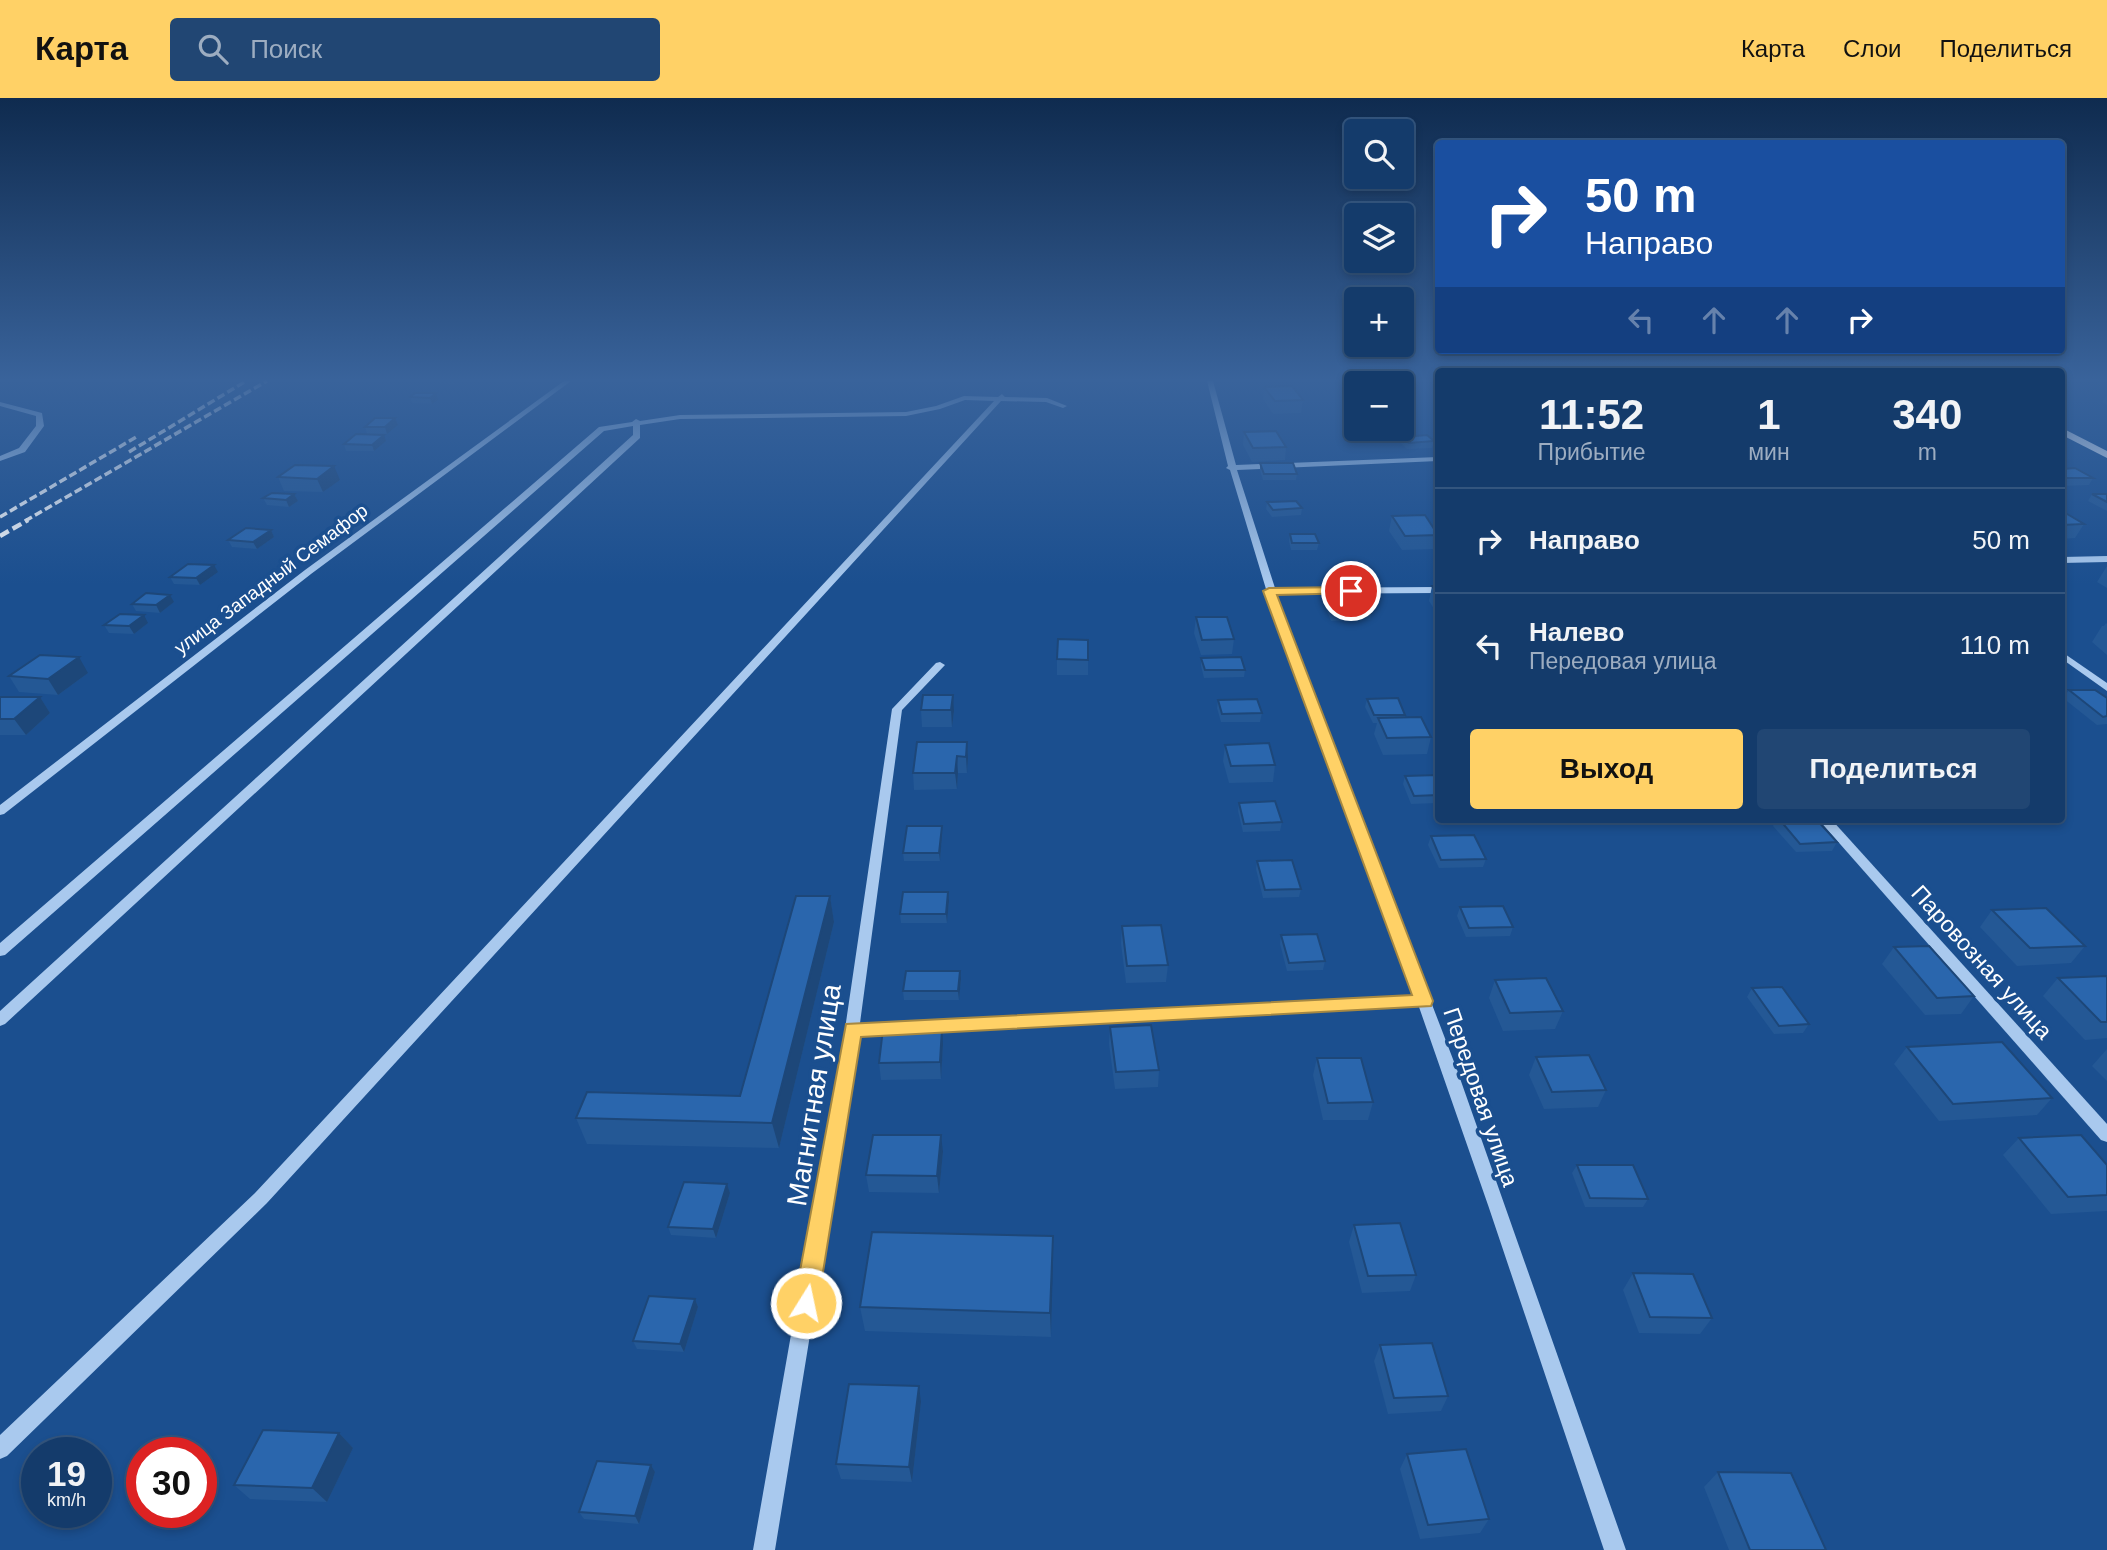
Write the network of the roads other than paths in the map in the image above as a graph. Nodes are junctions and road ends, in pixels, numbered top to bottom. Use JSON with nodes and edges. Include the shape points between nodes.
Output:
{"nodes":[{"id":1,"x":23,"y":449,"type":"edge"},
{"id":2,"x":476,"y":449,"type":"edge"},
{"id":3,"x":579,"y":449,"type":"edge"},
{"id":4,"x":624,"y":449,"type":"edge"},
{"id":5,"x":954,"y":449,"type":"edge"},
{"id":6,"x":1226,"y":449,"type":"edge"},
{"id":7,"x":0,"y":459,"type":"edge"},
{"id":8,"x":1435,"y":459,"type":"edge"},
{"id":9,"x":1230,"y":468,"type":"junction"},
{"id":10,"x":2107,"y":559,"type":"edge"},
{"id":11,"x":2065,"y":560,"type":"edge"},
{"id":12,"x":1435,"y":590,"type":"edge"},
{"id":13,"x":1269,"y":591,"type":"junction"},
{"id":14,"x":2065,"y":657,"type":"edge"},
{"id":15,"x":940,"y":665,"type":"dead end"},
{"id":16,"x":2107,"y":688,"type":"edge"},
{"id":17,"x":0,"y":811,"type":"edge"},
{"id":18,"x":1828,"y":823,"type":"edge"},
{"id":19,"x":0,"y":951,"type":"edge"},
{"id":20,"x":1424,"y":1001,"type":"junction"},
{"id":21,"x":0,"y":1020,"type":"edge"},
{"id":22,"x":852,"y":1030,"type":"junction"},
{"id":23,"x":2107,"y":1135,"type":"edge"},
{"id":24,"x":0,"y":1449,"type":"edge"},
{"id":25,"x":764,"y":1550,"type":"edge"},
{"id":26,"x":1615,"y":1550,"type":"edge"}],
"edges":[{"from":1,"to":7,"type":"street"},
{"from":2,"to":17,"type":"street","name":"улица Западный Семафор","via":[[308,572]]},
{"from":3,"to":19,"type":"street"},
{"from":4,"to":21,"type":"street"},
{"from":5,"to":24,"type":"street","via":[[261,1198]]},
{"from":6,"to":9,"type":"street","name":"Передовая улица"},
{"from":8,"to":9,"type":"street"},
{"from":9,"to":13,"type":"street","name":"Передовая улица"},
{"from":10,"to":11,"type":"street"},
{"from":12,"to":13,"type":"street"},
{"from":13,"to":20,"type":"street","name":"Передовая улица"},
{"from":14,"to":16,"type":"street"},
{"from":15,"to":22,"type":"street","name":"Магнитная улица","via":[[897,709]]},
{"from":18,"to":23,"type":"street","name":"Паровозная улица"},
{"from":20,"to":22,"type":"street"},
{"from":20,"to":26,"type":"street","name":"Передовая улица"},
{"from":22,"to":25,"type":"street","name":"Магнитная улица"}]}
